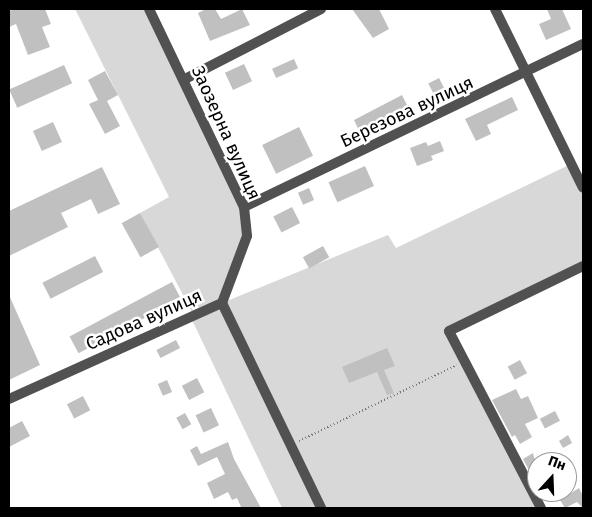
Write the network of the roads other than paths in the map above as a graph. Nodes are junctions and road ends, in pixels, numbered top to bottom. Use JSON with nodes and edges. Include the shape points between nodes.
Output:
{"nodes":[{"id":1,"x":149,"y":9,"type":"edge"},
{"id":2,"x":321,"y":9,"type":"edge"},
{"id":3,"x":495,"y":9,"type":"edge"},
{"id":4,"x":583,"y":44,"type":"edge"},
{"id":5,"x":525,"y":74,"type":"junction"},
{"id":6,"x":185,"y":79,"type":"junction"},
{"id":7,"x":583,"y":188,"type":"edge"},
{"id":8,"x":244,"y":207,"type":"junction"},
{"id":9,"x":583,"y":266,"type":"edge"},
{"id":10,"x":222,"y":303,"type":"junction"},
{"id":11,"x":9,"y":399,"type":"edge"},
{"id":12,"x":321,"y":508,"type":"edge"},
{"id":13,"x":541,"y":508,"type":"edge"}],
"edges":[{"from":1,"to":6,"type":"street","name":"Заозерна вулиця"},
{"from":2,"to":6,"type":"street"},
{"from":3,"to":5,"type":"street"},
{"from":4,"to":5,"type":"street","name":"Березова вулиця"},
{"from":5,"to":7,"type":"street"},
{"from":5,"to":8,"type":"street","name":"Березова вулиця"},
{"from":6,"to":8,"type":"street","name":"Заозерна вулиця"},
{"from":8,"to":10,"type":"street","name":"Заозерна вулиця","via":[[247,236],[236,273]]},
{"from":9,"to":13,"type":"street","via":[[449,331]]},
{"from":10,"to":11,"type":"street","name":"Садова вулиця"},
{"from":10,"to":12,"type":"street","name":"Садова вулиця"}]}
